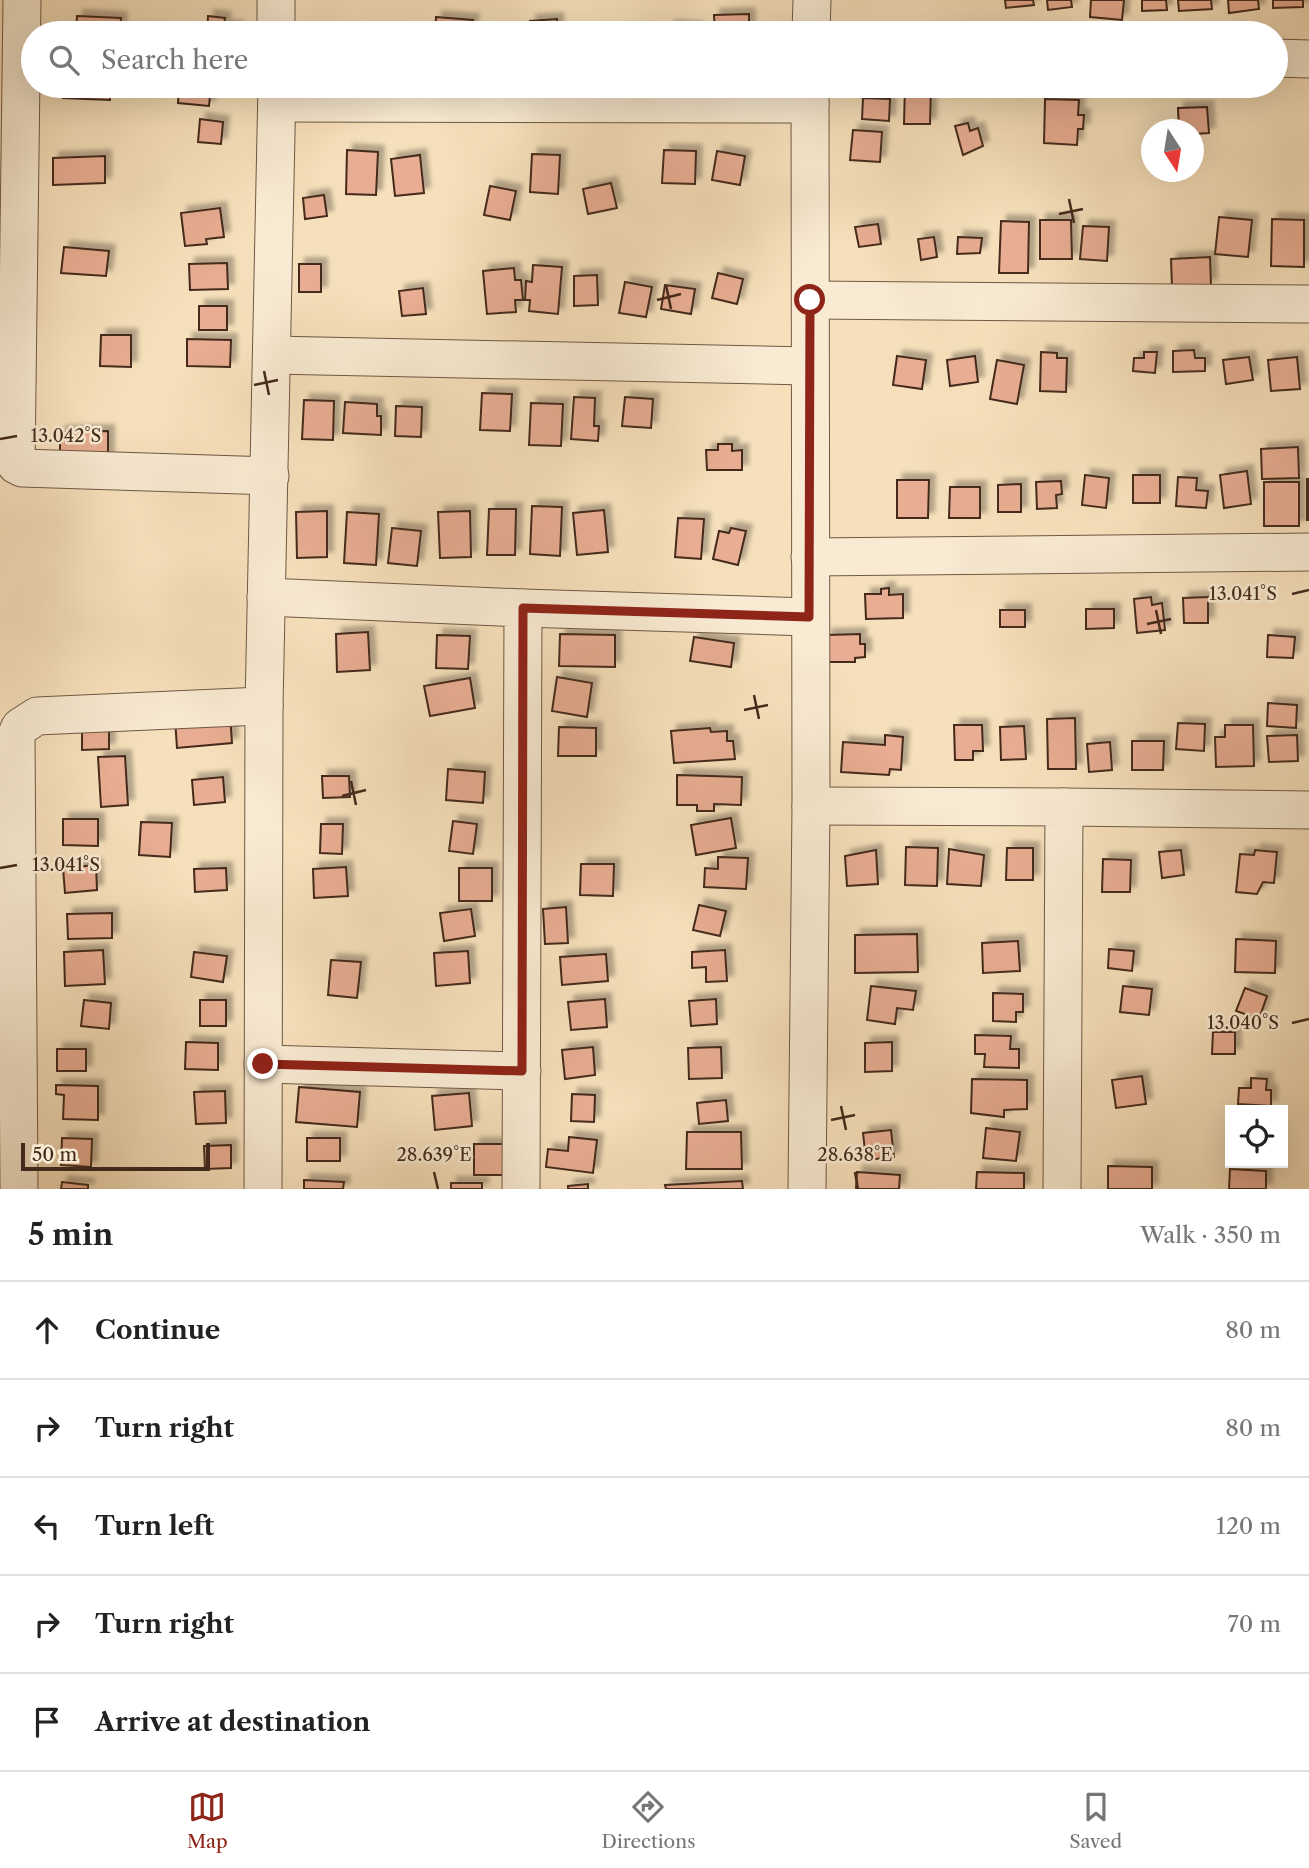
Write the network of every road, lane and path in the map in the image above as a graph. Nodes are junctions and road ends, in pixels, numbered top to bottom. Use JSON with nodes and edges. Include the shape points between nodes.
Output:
{"nodes":[{"id":1,"x":22,"y":0,"type":"edge"},
{"id":2,"x":276,"y":0,"type":"edge"},
{"id":3,"x":812,"y":0,"type":"edge"},
{"id":4,"x":22,"y":21,"type":"edge"},
{"id":5,"x":276,"y":21,"type":"edge"},
{"id":6,"x":811,"y":21,"type":"edge"},
{"id":7,"x":1288,"y":58,"type":"edge"},
{"id":8,"x":1309,"y":59,"type":"edge"},
{"id":9,"x":21,"y":78,"type":"edge"},
{"id":10,"x":277,"y":98,"type":"edge"},
{"id":11,"x":810,"y":98,"type":"edge"},
{"id":12,"x":810,"y":300,"type":"junction"},
{"id":13,"x":1309,"y":304,"type":"edge"},
{"id":14,"x":272,"y":355,"type":"junction"},
{"id":15,"x":808,"y":366,"type":"junction"},
{"id":16,"x":270,"y":476,"type":"junction"},
{"id":17,"x":1309,"y":552,"type":"edge"},
{"id":18,"x":810,"y":557,"type":"junction"},
{"id":19,"x":266,"y":597,"type":"junction"},
{"id":20,"x":523,"y":608,"type":"junction"},
{"id":21,"x":809,"y":617,"type":"junction"},
{"id":22,"x":264,"y":706,"type":"junction"},
{"id":23,"x":811,"y":806,"type":"junction"},
{"id":24,"x":1064,"y":807,"type":"junction"},
{"id":25,"x":1309,"y":810,"type":"edge"},
{"id":26,"x":263,"y":1064,"type":"junction"},
{"id":27,"x":522,"y":1071,"type":"junction"},
{"id":28,"x":19,"y":1189,"type":"edge"},
{"id":29,"x":263,"y":1189,"type":"edge"},
{"id":30,"x":521,"y":1189,"type":"edge"},
{"id":31,"x":807,"y":1189,"type":"edge"},
{"id":32,"x":1062,"y":1189,"type":"edge"}],
"edges":[{"from":1,"to":4,"type":"street"},
{"from":2,"to":5,"type":"street"},
{"from":3,"to":6,"type":"street"},
{"from":7,"to":8,"type":"street"},
{"from":9,"to":16,"type":"street","via":[[16,465]]},
{"from":10,"to":14,"type":"street"},
{"from":11,"to":12,"type":"street"},
{"from":12,"to":13,"type":"street"},
{"from":12,"to":15,"type":"street"},
{"from":14,"to":15,"type":"street"},
{"from":14,"to":16,"type":"street"},
{"from":15,"to":18,"type":"street"},
{"from":16,"to":19,"type":"street"},
{"from":17,"to":18,"type":"street"},
{"from":18,"to":21,"type":"street"},
{"from":19,"to":20,"type":"street"},
{"from":19,"to":22,"type":"street"},
{"from":20,"to":21,"type":"street"},
{"from":20,"to":27,"type":"street"},
{"from":21,"to":23,"type":"street"},
{"from":22,"to":26,"type":"street"},
{"from":22,"to":28,"type":"street","via":[[37,716],[20,727],[16,736]]},
{"from":23,"to":24,"type":"street"},
{"from":23,"to":31,"type":"street"},
{"from":24,"to":25,"type":"street"},
{"from":24,"to":32,"type":"street"},
{"from":26,"to":27,"type":"street"},
{"from":26,"to":29,"type":"street"},
{"from":27,"to":30,"type":"street"}]}
